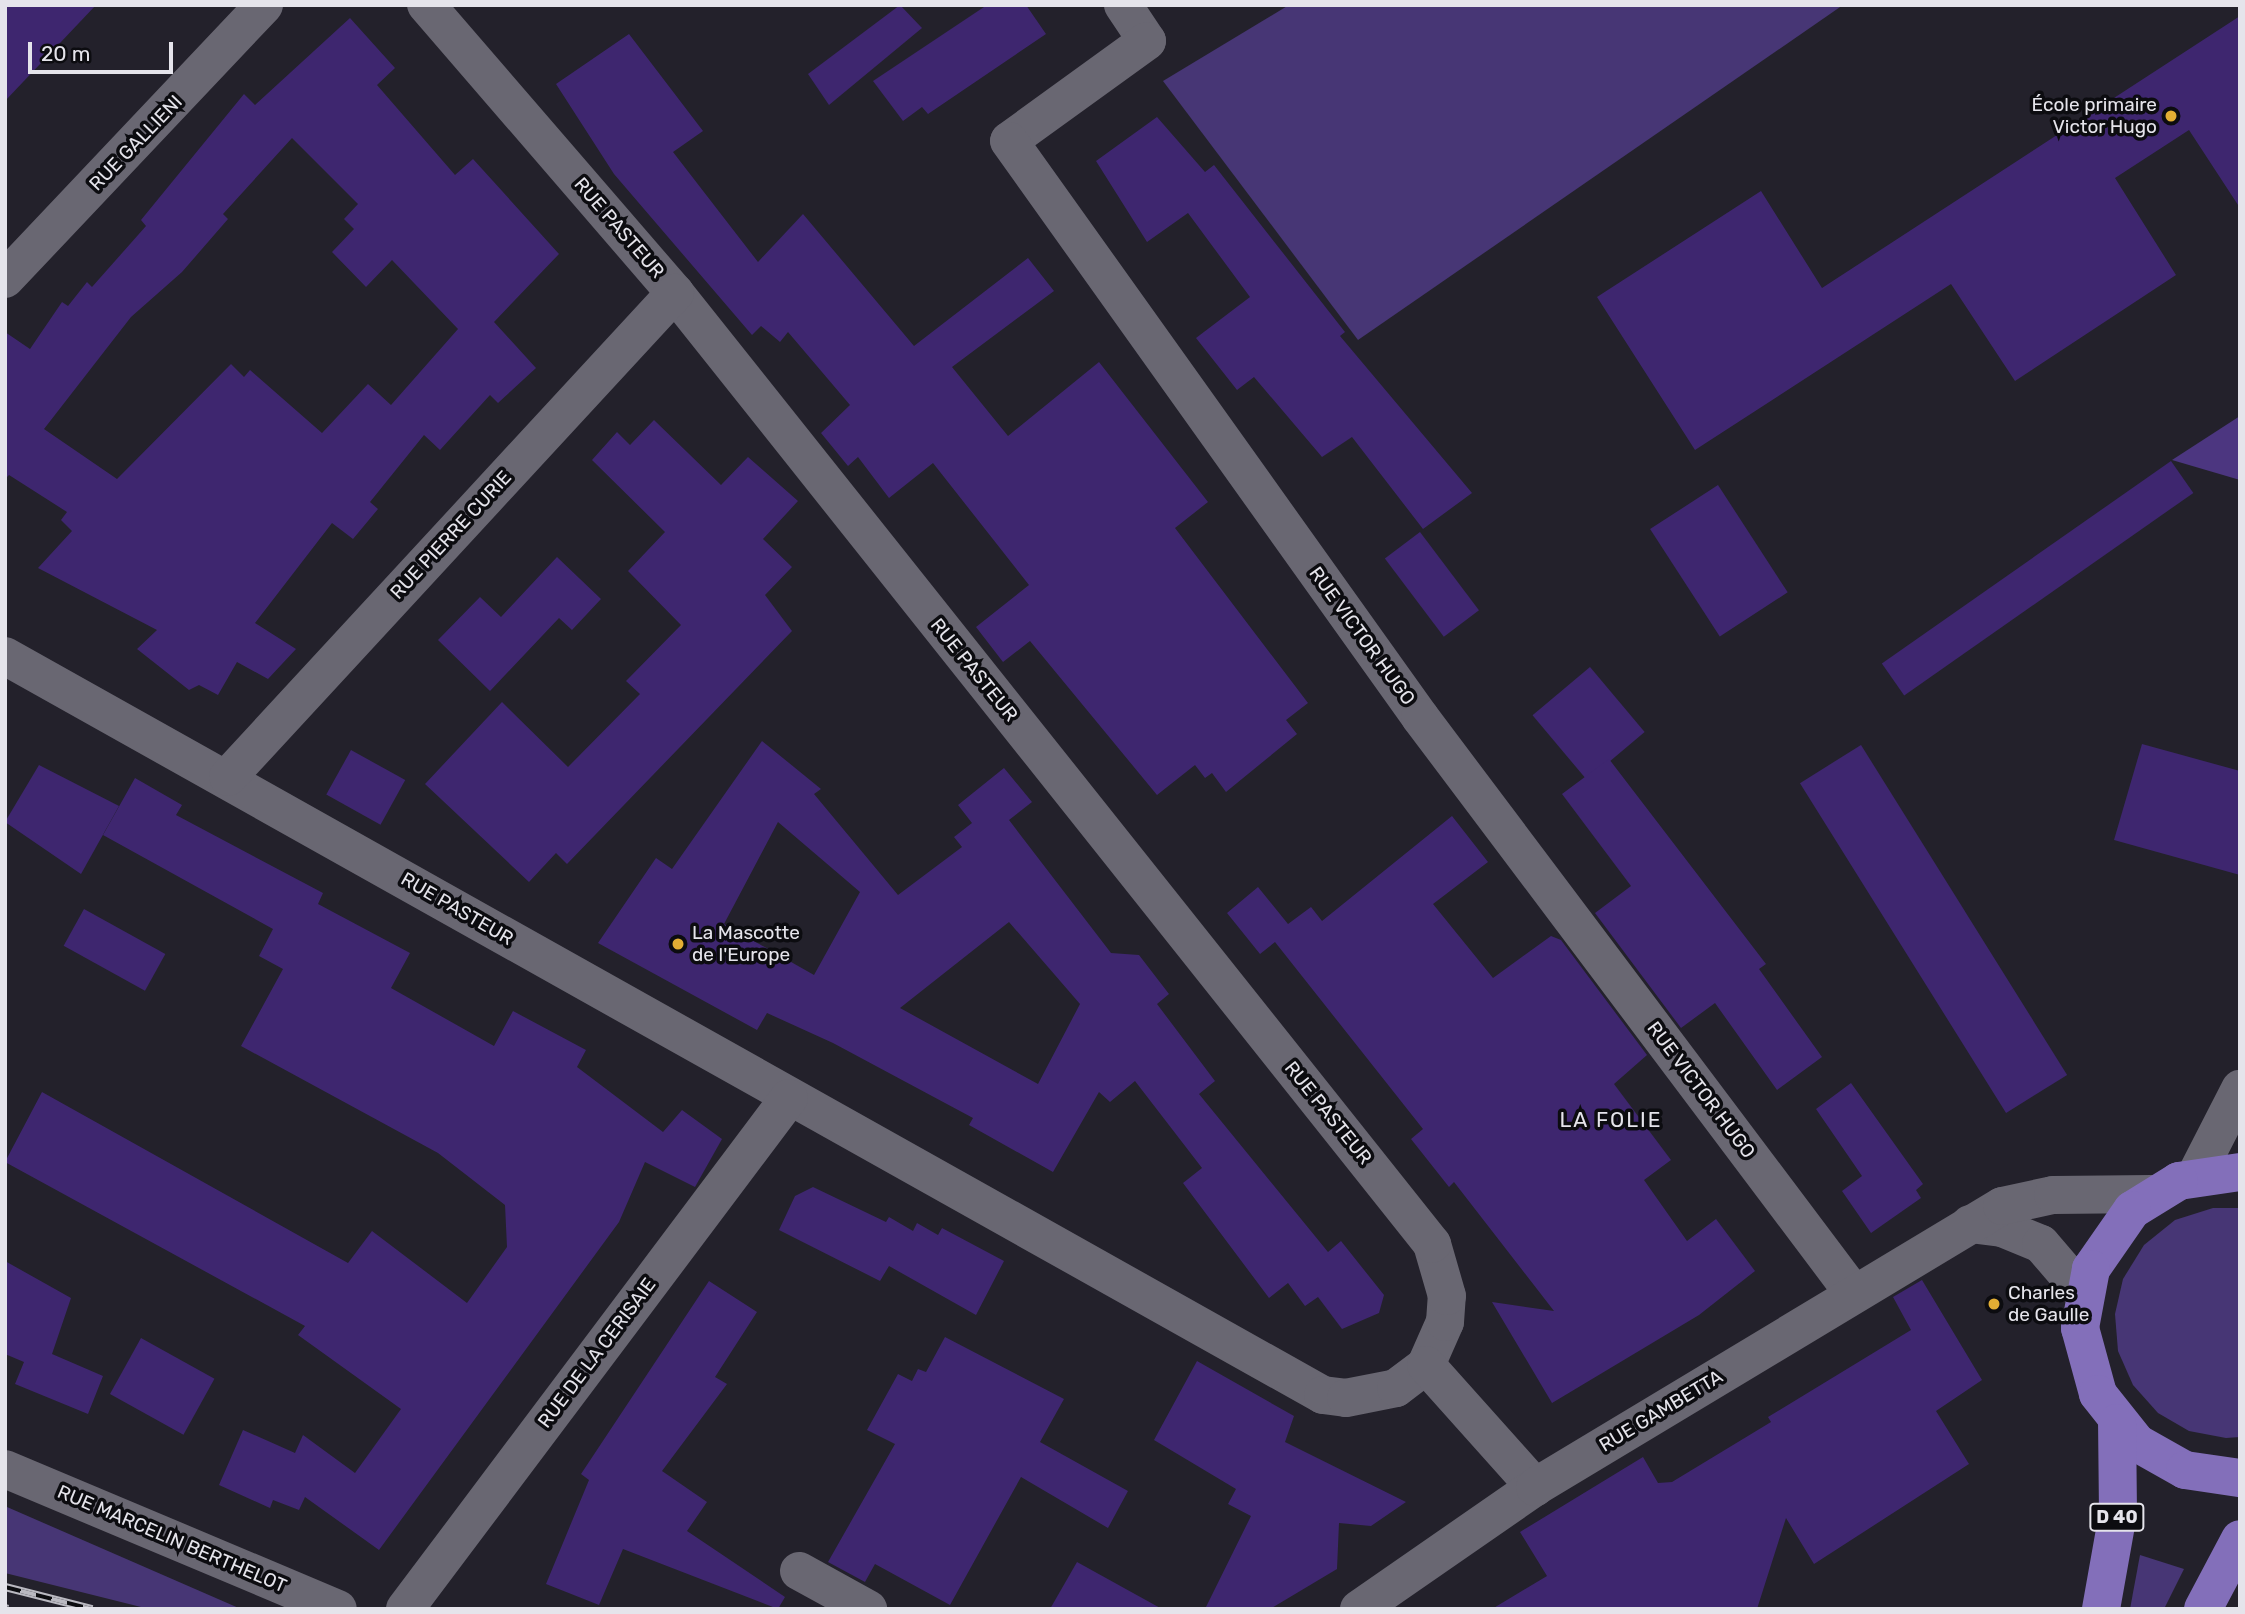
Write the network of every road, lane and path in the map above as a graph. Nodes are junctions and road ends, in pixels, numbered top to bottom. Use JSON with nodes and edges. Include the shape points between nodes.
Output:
{"nodes":[{"id":1,"x":264,"y":5,"type":"edge"},
{"id":2,"x":426,"y":5,"type":"edge"},
{"id":3,"x":1123,"y":5,"type":"edge"},
{"id":4,"x":5,"y":279,"type":"edge"},
{"id":5,"x":675,"y":293,"type":"junction"},
{"id":6,"x":5,"y":656,"type":"edge"},
{"id":7,"x":228,"y":777,"type":"junction"},
{"id":8,"x":2240,"y":1089,"type":"edge"},
{"id":9,"x":789,"y":1098,"type":"junction"},
{"id":10,"x":2240,"y":1172,"type":"edge"},
{"id":11,"x":2196,"y":1175,"type":"junction"},
{"id":12,"x":2152,"y":1194,"type":"junction"},
{"id":13,"x":1970,"y":1224,"type":"junction"},
{"id":14,"x":1854,"y":1294,"type":"junction"},
{"id":15,"x":2084,"y":1294,"type":"junction"},
{"id":16,"x":1426,"y":1365,"type":"junction"},
{"id":17,"x":2117,"y":1423,"type":"junction"},
{"id":18,"x":5,"y":1469,"type":"edge"},
{"id":19,"x":2240,"y":1478,"type":"edge"},
{"id":20,"x":1535,"y":1487,"type":"junction"},
{"id":21,"x":2240,"y":1539,"type":"edge"},
{"id":22,"x":799,"y":1571,"type":"dead end"},
{"id":23,"x":338,"y":1609,"type":"edge"},
{"id":24,"x":405,"y":1609,"type":"edge"},
{"id":25,"x":868,"y":1609,"type":"edge"},
{"id":26,"x":1359,"y":1609,"type":"edge"},
{"id":27,"x":2101,"y":1609,"type":"edge"},
{"id":28,"x":2203,"y":1609,"type":"edge"}],
"edges":[{"from":1,"to":4,"type":"street","name":"RUE GALLIENI"},
{"from":2,"to":5,"type":"street","name":"RUE PASTEUR"},
{"from":3,"to":14,"type":"street","name":"RUE VICTOR HUGO","via":[[1147,41],[1009,141],[1420,717]]},
{"from":5,"to":7,"type":"street","name":"RUE PIERRE CURIE"},
{"from":5,"to":16,"type":"street","name":"RUE PASTEUR","via":[[1432,1244],[1447,1296],[1439,1340]]},
{"from":6,"to":7,"type":"street","name":"RUE PASTEUR"},
{"from":7,"to":9,"type":"street","name":"RUE PASTEUR"},
{"from":8,"to":11,"type":"street"},
{"from":9,"to":16,"type":"street","name":"RUE PASTEUR","via":[[1323,1395],[1346,1398],[1396,1388]]},
{"from":9,"to":24,"type":"street","name":"RUE DE LA CERISAIE"},
{"from":10,"to":11,"type":"main road"},
{"from":11,"to":12,"type":"main road"},
{"from":12,"to":13,"type":"street","via":[[2028,1197]]},
{"from":12,"to":15,"type":"main road","via":[[2108,1238]]},
{"from":13,"to":14,"type":"street","name":"RUE GAMBETTA"},
{"from":13,"to":15,"type":"street","via":[[2002,1228],[2041,1244]]},
{"from":14,"to":20,"type":"street","name":"RUE GAMBETTA"},
{"from":15,"to":17,"type":"main road","via":[[2085,1362]]},
{"from":16,"to":20,"type":"street"},
{"from":17,"to":19,"type":"main road","via":[[2137,1443],[2185,1469]]},
{"from":17,"to":27,"type":"main road","number":"D 40","via":[[2118,1514]]},
{"from":18,"to":23,"type":"street","name":"RUE MARCELIN BERTHELOT"},
{"from":20,"to":26,"type":"street","name":"RUE GAMBETTA"},
{"from":21,"to":28,"type":"main road"},
{"from":22,"to":25,"type":"street"}]}
